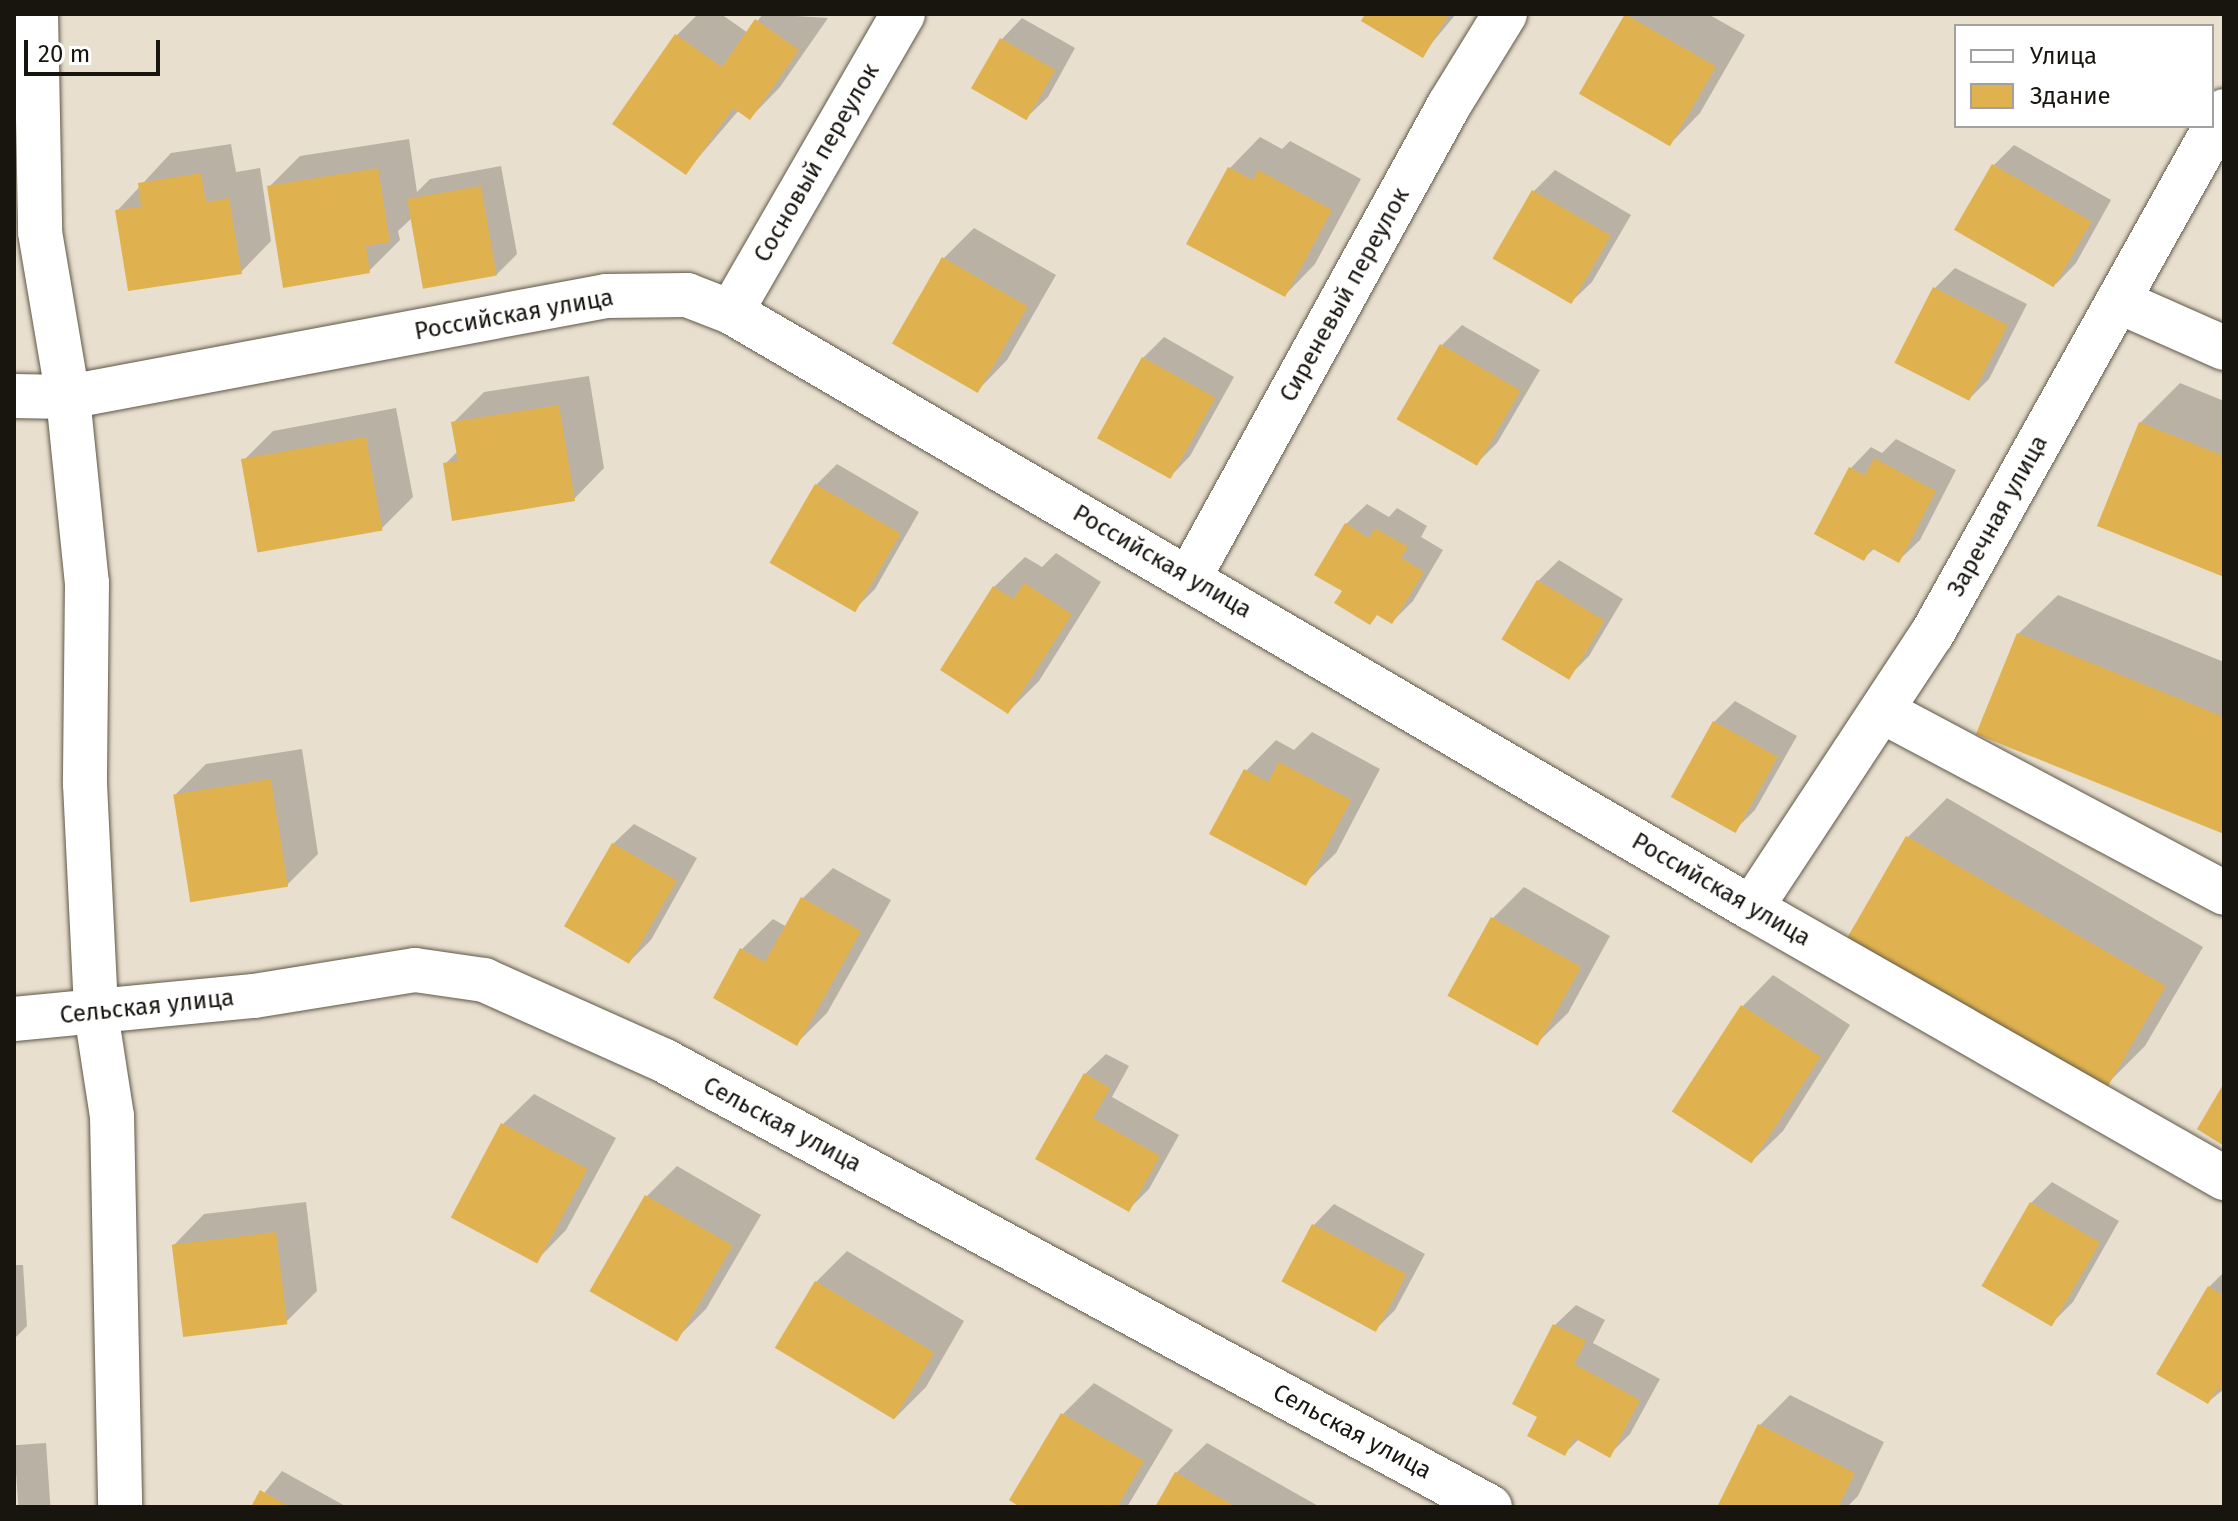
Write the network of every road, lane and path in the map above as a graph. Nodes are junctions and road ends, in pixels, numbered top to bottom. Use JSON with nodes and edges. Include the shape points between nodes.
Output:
{"nodes":[{"id":1,"x":36,"y":14,"type":"edge"},
{"id":2,"x":903,"y":14,"type":"edge"},
{"id":3,"x":1505,"y":14,"type":"edge"},
{"id":4,"x":2224,"y":111,"type":"edge"},
{"id":5,"x":2118,"y":301,"type":"junction"},
{"id":6,"x":731,"y":312,"type":"junction"},
{"id":7,"x":2224,"y":348,"type":"edge"},
{"id":8,"x":14,"y":396,"type":"edge"},
{"id":9,"x":68,"y":397,"type":"junction"},
{"id":10,"x":1189,"y":578,"type":"junction"},
{"id":11,"x":1882,"y":711,"type":"junction"},
{"id":12,"x":2224,"y":893,"type":"edge"},
{"id":13,"x":1751,"y":908,"type":"junction"},
{"id":14,"x":96,"y":1013,"type":"junction"},
{"id":15,"x":14,"y":1019,"type":"edge"},
{"id":16,"x":2224,"y":1178,"type":"edge"},
{"id":17,"x":120,"y":1507,"type":"edge"},
{"id":18,"x":1490,"y":1507,"type":"edge"}],
"edges":[{"from":1,"to":9,"type":"street","via":[[40,232]]},
{"from":2,"to":6,"type":"street","name":"Сосновый переулок"},
{"from":3,"to":10,"type":"street","name":"Сиреневый переулок","via":[[1449,105]]},
{"from":4,"to":5,"type":"street","name":"Заречная улица"},
{"from":5,"to":7,"type":"street"},
{"from":5,"to":11,"type":"street","name":"Заречная улица","via":[[1932,634]]},
{"from":6,"to":9,"type":"street","name":"Российская улица","via":[[687,295],[606,296]]},
{"from":6,"to":10,"type":"street","name":"Российская улица"},
{"from":8,"to":9,"type":"street","name":"Российская улица"},
{"from":9,"to":14,"type":"street","via":[[87,583],[85,784]]},
{"from":10,"to":13,"type":"street","name":"Российская улица"},
{"from":11,"to":12,"type":"street"},
{"from":11,"to":13,"type":"street","name":"Заречная улица"},
{"from":13,"to":16,"type":"street","name":"Российская улица"},
{"from":14,"to":15,"type":"street","name":"Сельская улица"},
{"from":14,"to":17,"type":"street","via":[[112,1116]]},
{"from":14,"to":18,"type":"street","name":"Сельская улица","via":[[254,996],[415,970],[484,980],[663,1060]]}]}
